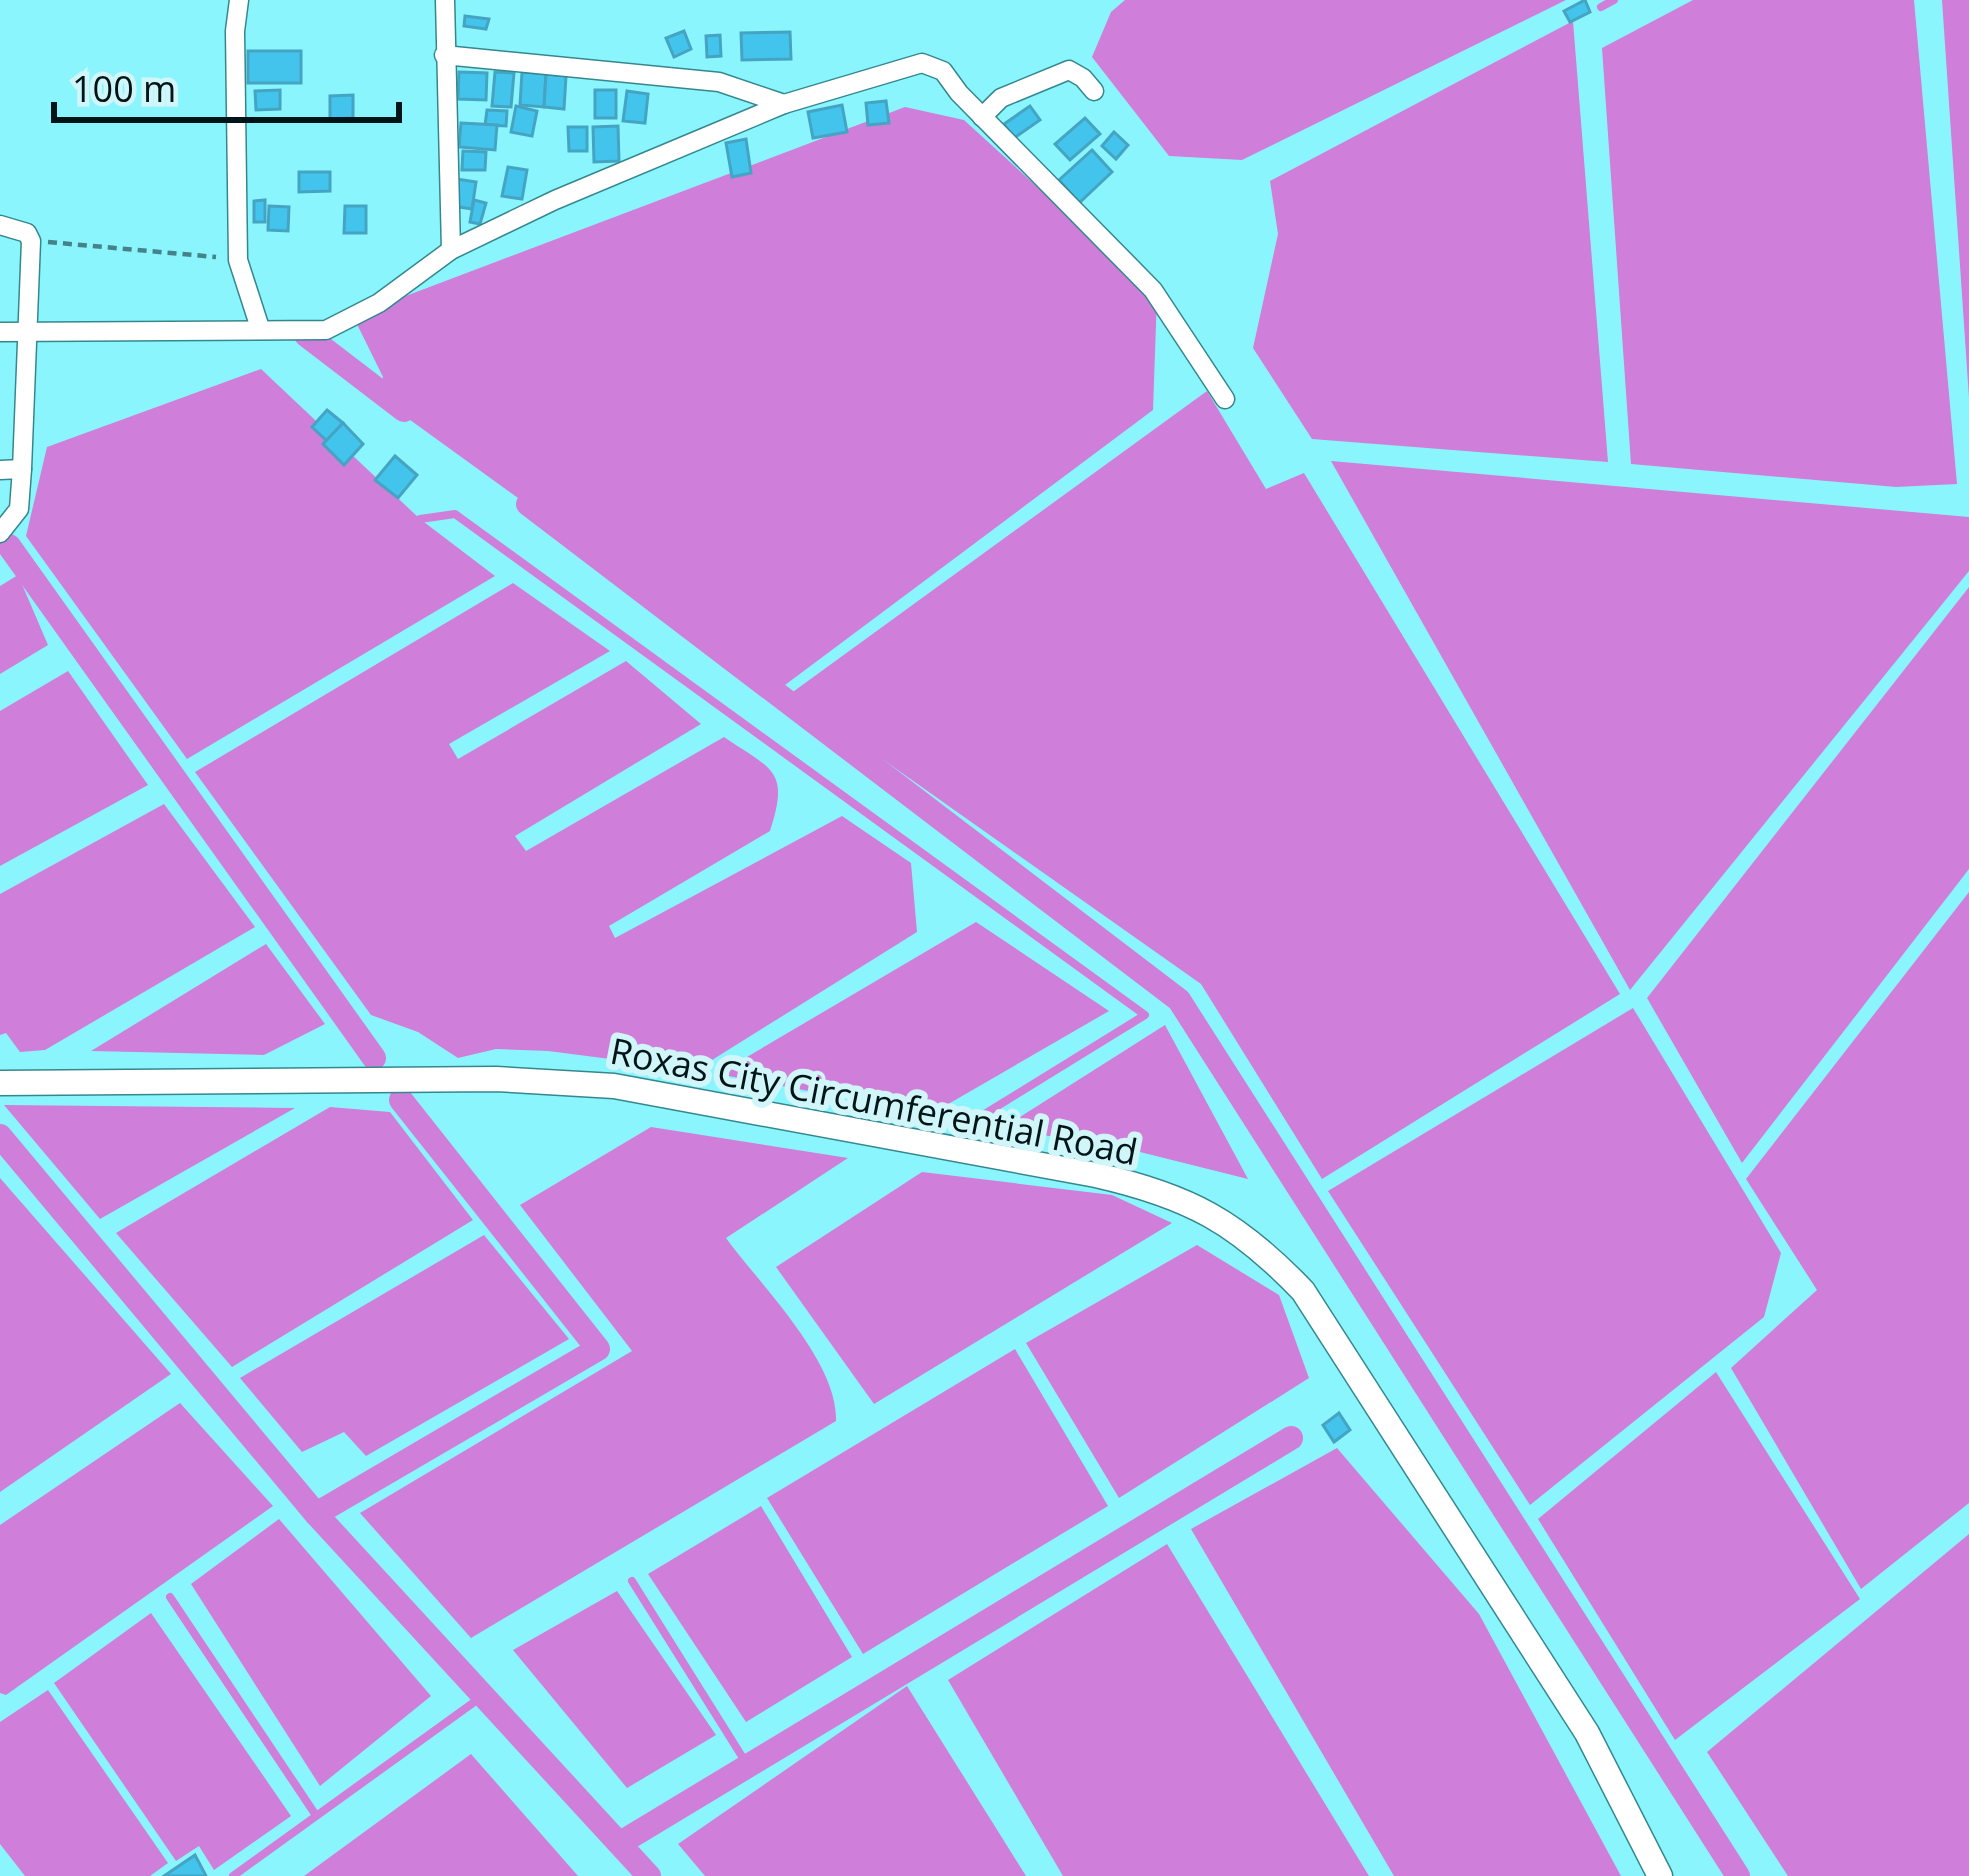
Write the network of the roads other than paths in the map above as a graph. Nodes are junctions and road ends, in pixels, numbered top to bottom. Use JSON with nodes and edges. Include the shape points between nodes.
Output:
{"nodes":[{"id":1,"x":239,"y":0,"type":"edge"},
{"id":2,"x":445,"y":0,"type":"edge"},
{"id":3,"x":444,"y":55,"type":"junction"},
{"id":4,"x":1094,"y":91,"type":"dead end"},
{"id":5,"x":784,"y":104,"type":"junction"},
{"id":6,"x":982,"y":117,"type":"junction"},
{"id":7,"x":0,"y":225,"type":"edge"},
{"id":8,"x":451,"y":250,"type":"junction"},
{"id":9,"x":260,"y":328,"type":"junction"},
{"id":10,"x":0,"y":332,"type":"edge"},
{"id":11,"x":29,"y":334,"type":"junction"},
{"id":12,"x":1225,"y":399,"type":"dead end"},
{"id":13,"x":22,"y":469,"type":"junction"},
{"id":14,"x":0,"y":470,"type":"edge"},
{"id":15,"x":0,"y":533,"type":"edge"},
{"id":16,"x":0,"y":1082,"type":"edge"},
{"id":17,"x":1660,"y":1876,"type":"edge"}],
"edges":[{"from":1,"to":9,"type":"street","via":[[238,260]]},
{"from":2,"to":3,"type":"street"},
{"from":3,"to":5,"type":"street","via":[[719,82]]},
{"from":3,"to":8,"type":"street"},
{"from":4,"to":6,"type":"street","via":[[1069,70],[1001,98]]},
{"from":5,"to":6,"type":"street","via":[[922,63],[944,71]]},
{"from":5,"to":8,"type":"street"},
{"from":6,"to":12,"type":"street","via":[[1153,290]]},
{"from":7,"to":11,"type":"street","via":[[31,241]]},
{"from":8,"to":9,"type":"street","via":[[326,330]]},
{"from":9,"to":11,"type":"street"},
{"from":10,"to":11,"type":"street"},
{"from":11,"to":13,"type":"street"},
{"from":13,"to":14,"type":"street"},
{"from":13,"to":15,"type":"street","via":[[19,509]]},
{"from":16,"to":17,"type":"main road","name":"Roxas City Circumferential Road","via":[[496,1079],[614,1087],[1096,1175],[1214,1216],[1303,1292],[1587,1732]]}]}
